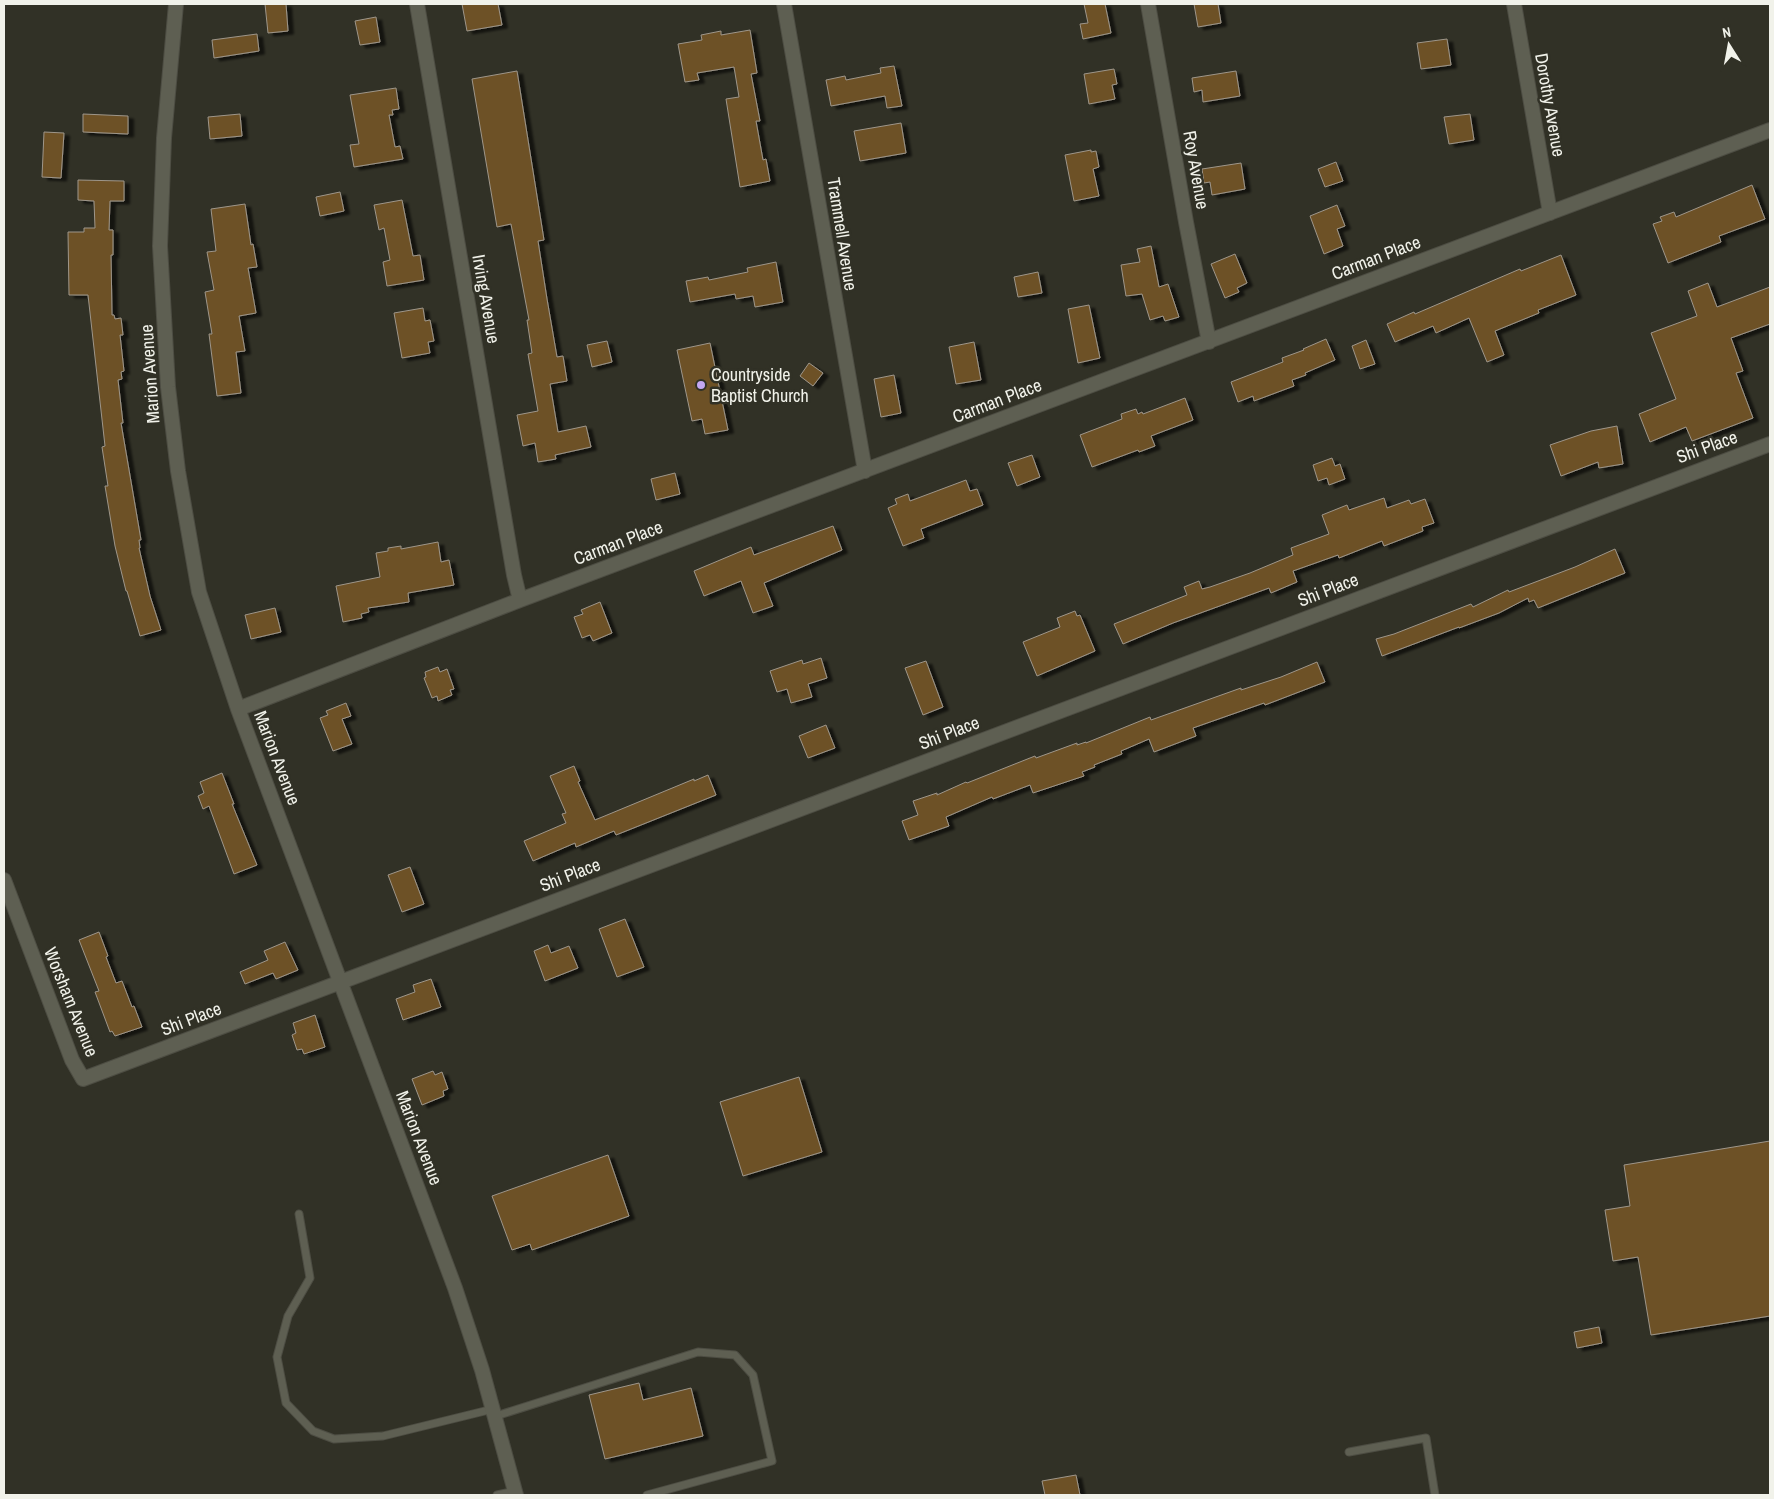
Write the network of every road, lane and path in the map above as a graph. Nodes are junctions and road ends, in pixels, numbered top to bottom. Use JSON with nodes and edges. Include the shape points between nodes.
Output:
{"nodes":[{"id":1,"x":176,"y":4,"type":"edge"},
{"id":2,"x":417,"y":4,"type":"edge"},
{"id":3,"x":784,"y":4,"type":"edge"},
{"id":4,"x":1148,"y":4,"type":"edge"},
{"id":5,"x":1514,"y":4,"type":"edge"},
{"id":6,"x":1770,"y":130,"type":"edge"},
{"id":7,"x":1550,"y":212,"type":"junction"},
{"id":8,"x":1209,"y":342,"type":"junction"},
{"id":9,"x":1770,"y":444,"type":"edge"},
{"id":10,"x":865,"y":471,"type":"junction"},
{"id":11,"x":520,"y":600,"type":"junction"},
{"id":12,"x":238,"y":709,"type":"junction"},
{"id":13,"x":4,"y":880,"type":"edge"},
{"id":14,"x":342,"y":982,"type":"junction"},
{"id":15,"x":142,"y":1058,"type":"joint"},
{"id":16,"x":299,"y":1214,"type":"dead end"},
{"id":17,"x":494,"y":1413,"type":"junction"},
{"id":18,"x":1349,"y":1452,"type":"dead end"},
{"id":19,"x":516,"y":1493,"type":"edge"},
{"id":20,"x":497,"y":1495,"type":"edge"},
{"id":21,"x":647,"y":1495,"type":"edge"},
{"id":22,"x":1435,"y":1495,"type":"edge"}],
"edges":[{"from":1,"to":12,"type":"street","name":"Marion Avenue","via":[[164,138],[160,246],[168,387],[178,471],[199,592]]},
{"from":2,"to":11,"type":"street","name":"Irving Avenue"},
{"from":3,"to":10,"type":"street","name":"Trammell Avenue"},
{"from":4,"to":8,"type":"street","name":"Roy Avenue"},
{"from":5,"to":7,"type":"street","name":"Dorothy Avenue"},
{"from":6,"to":7,"type":"street","name":"Carman Place"},
{"from":7,"to":8,"type":"street","name":"Carman Place"},
{"from":8,"to":10,"type":"street","name":"Carman Place"},
{"from":9,"to":14,"type":"street","name":"Shi Place"},
{"from":10,"to":11,"type":"street","name":"Carman Place"},
{"from":11,"to":12,"type":"street","name":"Carman Place"},
{"from":12,"to":14,"type":"street","name":"Marion Avenue"},
{"from":13,"to":15,"type":"street","name":"Worsham Avenue","via":[[72,1060],[84,1079]]},
{"from":14,"to":15,"type":"street","name":"Shi Place"},
{"from":14,"to":17,"type":"street","name":"Marion Avenue","via":[[455,1288]]},
{"from":16,"to":17,"type":"lane","via":[[310,1278],[288,1316],[277,1357],[286,1403],[313,1431],[334,1439],[383,1436]]},
{"from":17,"to":19,"type":"street","name":"Marion Avenue"},
{"from":17,"to":21,"type":"lane","via":[[698,1352],[734,1355],[753,1375],[772,1461]]},
{"from":18,"to":22,"type":"lane","via":[[1426,1438]]},
{"from":19,"to":20,"type":"lane"}]}
